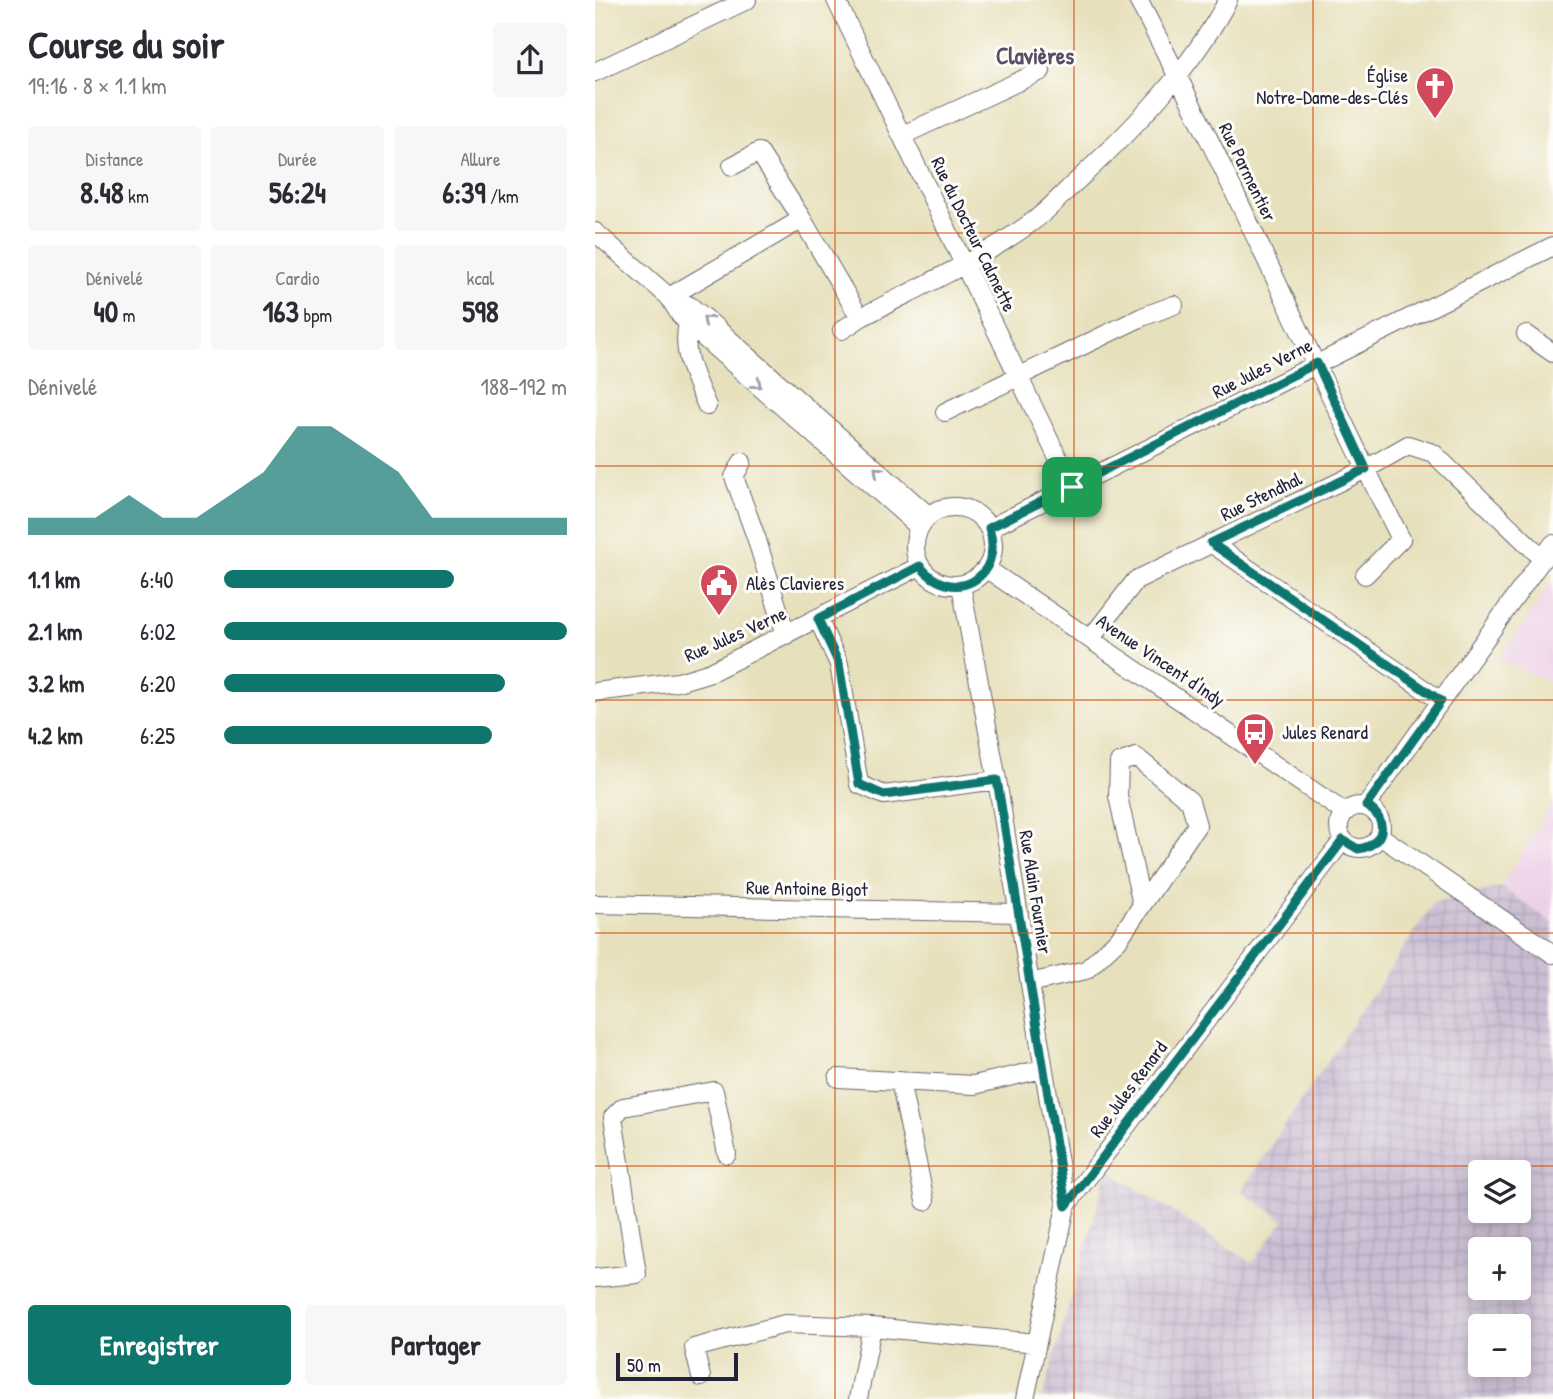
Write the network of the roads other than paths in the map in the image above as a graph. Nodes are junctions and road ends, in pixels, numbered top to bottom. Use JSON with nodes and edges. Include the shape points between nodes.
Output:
{"nodes":[{"id":1,"x":747,"y":0,"type":"edge"},
{"id":2,"x":836,"y":0,"type":"edge"},
{"id":3,"x":1138,"y":0,"type":"edge"},
{"id":4,"x":1228,"y":0,"type":"edge"},
{"id":5,"x":1041,"y":71,"type":"dead end"},
{"id":6,"x":595,"y":72,"type":"edge"},
{"id":7,"x":1178,"y":75,"type":"junction"},
{"id":8,"x":904,"y":135,"type":"junction"},
{"id":9,"x":732,"y":166,"type":"dead end"},
{"id":10,"x":802,"y":219,"type":"junction"},
{"id":11,"x":595,"y":232,"type":"edge"},
{"id":12,"x":1553,"y":246,"type":"edge"},
{"id":13,"x":965,"y":263,"type":"junction"},
{"id":14,"x":669,"y":297,"type":"junction"},
{"id":15,"x":1174,"y":305,"type":"dead end"},
{"id":16,"x":860,"y":318,"type":"junction"},
{"id":17,"x":688,"y":323,"type":"junction"},
{"id":18,"x":842,"y":330,"type":"dead end"},
{"id":19,"x":1526,"y":334,"type":"dead end"},
{"id":20,"x":1553,"y":353,"type":"edge"},
{"id":21,"x":1317,"y":363,"type":"junction"},
{"id":22,"x":1019,"y":376,"type":"junction"},
{"id":23,"x":707,"y":406,"type":"dead end"},
{"id":24,"x":945,"y":412,"type":"dead end"},
{"id":25,"x":743,"y":462,"type":"dead end"},
{"id":26,"x":1366,"y":469,"type":"junction"},
{"id":27,"x":1072,"y":487,"type":"junction"},
{"id":28,"x":924,"y":521,"type":"junction"},
{"id":29,"x":989,"y":528,"type":"junction"},
{"id":30,"x":1211,"y":543,"type":"junction"},
{"id":31,"x":1548,"y":552,"type":"edge"},
{"id":32,"x":920,"y":566,"type":"junction"},
{"id":33,"x":987,"y":569,"type":"junction"},
{"id":34,"x":1365,"y":575,"type":"dead end"},
{"id":35,"x":961,"y":585,"type":"junction"},
{"id":36,"x":818,"y":619,"type":"junction"},
{"id":37,"x":786,"y":635,"type":"junction"},
{"id":38,"x":1091,"y":638,"type":"junction"},
{"id":39,"x":595,"y":692,"type":"edge"},
{"id":40,"x":1441,"y":701,"type":"junction"},
{"id":41,"x":997,"y":780,"type":"junction"},
{"id":42,"x":1366,"y":806,"type":"junction"},
{"id":43,"x":1344,"y":812,"type":"junction"},
{"id":44,"x":1380,"y":836,"type":"junction"},
{"id":45,"x":1343,"y":840,"type":"junction"},
{"id":46,"x":595,"y":904,"type":"edge"},
{"id":47,"x":1142,"y":905,"type":"junction"},
{"id":48,"x":1018,"y":914,"type":"junction"},
{"id":49,"x":1553,"y":954,"type":"edge"},
{"id":50,"x":1030,"y":983,"type":"junction"},
{"id":51,"x":1044,"y":1069,"type":"junction"},
{"id":52,"x":838,"y":1078,"type":"dead end"},
{"id":53,"x":900,"y":1081,"type":"junction"},
{"id":54,"x":727,"y":1154,"type":"dead end"},
{"id":55,"x":925,"y":1201,"type":"dead end"},
{"id":56,"x":1066,"y":1206,"type":"junction"},
{"id":57,"x":595,"y":1278,"type":"edge"},
{"id":58,"x":872,"y":1327,"type":"junction"},
{"id":59,"x":1037,"y":1343,"type":"junction"},
{"id":60,"x":701,"y":1377,"type":"dead end"},
{"id":61,"x":858,"y":1399,"type":"edge"},
{"id":62,"x":1025,"y":1399,"type":"edge"}],
"edges":[{"from":1,"to":6,"type":"street"},
{"from":2,"to":8,"type":"street","name":"Rue du Docteur Calmette"},
{"from":3,"to":7,"type":"street","name":"Rue Parmentier"},
{"from":4,"to":7,"type":"street"},
{"from":5,"to":8,"type":"street"},
{"from":7,"to":13,"type":"street","via":[[1122,139],[1032,222]]},
{"from":7,"to":21,"type":"street","name":"Rue Parmentier"},
{"from":8,"to":13,"type":"street","name":"Rue du Docteur Calmette"},
{"from":9,"to":10,"type":"street","via":[[759,152]]},
{"from":10,"to":14,"type":"street"},
{"from":10,"to":16,"type":"street"},
{"from":11,"to":14,"type":"street"},
{"from":12,"to":21,"type":"street","name":"Rue Jules Verne"},
{"from":13,"to":16,"type":"street"},
{"from":13,"to":22,"type":"street","name":"Rue du Docteur Calmette"},
{"from":14,"to":17,"type":"street"},
{"from":28,"to":14,"type":"street","one_way":true,"via":[[704,317]]},
{"from":15,"to":22,"type":"street"},
{"from":16,"to":18,"type":"street"},
{"from":17,"to":23,"type":"street","via":[[684,338],[689,365]]},
{"from":17,"to":28,"type":"street","one_way":true},
{"from":19,"to":20,"type":"street"},
{"from":21,"to":26,"type":"street"},
{"from":21,"to":27,"type":"street","name":"Rue Jules Verne"},
{"from":22,"to":24,"type":"street"},
{"from":22,"to":27,"type":"street","name":"Rue du Docteur Calmette"},
{"from":25,"to":37,"type":"street","via":[[734,477]]},
{"from":26,"to":30,"type":"street","name":"Rue Stendhal"},
{"from":26,"to":31,"type":"street","name":"Rue Stendhal","via":[[1408,445],[1433,453]]},
{"from":26,"to":34,"type":"street","via":[[1401,538]]},
{"from":27,"to":29,"type":"street","name":"Rue Jules Verne"},
{"from":28,"to":29,"type":"street","via":[[941,509],[962,508],[981,517]]},
{"from":28,"to":32,"type":"street","via":[[915,540]]},
{"from":29,"to":33,"type":"street","via":[[994,542]]},
{"from":30,"to":38,"type":"street","name":"Rue Stendhal","via":[[1136,580]]},
{"from":30,"to":40,"type":"street"},
{"from":31,"to":40,"type":"street"},
{"from":32,"to":35,"type":"street","via":[[938,582]]},
{"from":32,"to":36,"type":"street","name":"Rue Jules Verne"},
{"from":33,"to":35,"type":"street"},
{"from":33,"to":38,"type":"street","name":"Avenue Vincent d'Indy"},
{"from":35,"to":41,"type":"street","name":"Rue Alain Fournier"},
{"from":36,"to":37,"type":"street","name":"Rue Jules Verne"},
{"from":36,"to":41,"type":"street","via":[[839,664],[859,784],[884,795]]},
{"from":37,"to":39,"type":"street","name":"Rue Jules Verne","via":[[711,672],[665,684]]},
{"from":38,"to":43,"type":"street","name":"Avenue Vincent d'Indy"},
{"from":40,"to":42,"type":"street"},
{"from":41,"to":48,"type":"street","name":"Rue Alain Fournier"},
{"from":42,"to":43,"type":"street"},
{"from":42,"to":44,"type":"street","via":[[1380,818]]},
{"from":43,"to":45,"type":"street","via":[[1339,821]]},
{"from":44,"to":45,"type":"street","via":[[1358,849]]},
{"from":44,"to":49,"type":"street"},
{"from":45,"to":56,"type":"street","name":"Rue Jules Renard"},
{"from":46,"to":48,"type":"street","name":"Rue Antoine Bigot"},
{"from":47,"to":47,"type":"street","via":[[1197,825],[1190,801],[1136,757],[1119,763],[1118,796]]},
{"from":47,"to":50,"type":"street","via":[[1118,940],[1086,970]]},
{"from":48,"to":50,"type":"street","name":"Rue Alain Fournier"},
{"from":50,"to":51,"type":"street","name":"Rue Alain Fournier"},
{"from":51,"to":53,"type":"street","via":[[974,1085]]},
{"from":51,"to":56,"type":"street","name":"Rue Alain Fournier"},
{"from":52,"to":53,"type":"street"},
{"from":53,"to":55,"type":"street"},
{"from":54,"to":57,"type":"street","via":[[714,1091],[617,1111],[613,1117],[638,1274]]},
{"from":56,"to":59,"type":"street","name":"Rue Jules Renard"},
{"from":58,"to":59,"type":"street"},
{"from":58,"to":60,"type":"street","via":[[785,1324],[694,1348]]},
{"from":58,"to":61,"type":"street"},
{"from":59,"to":62,"type":"street","name":"Rue Jules Renard"}]}
